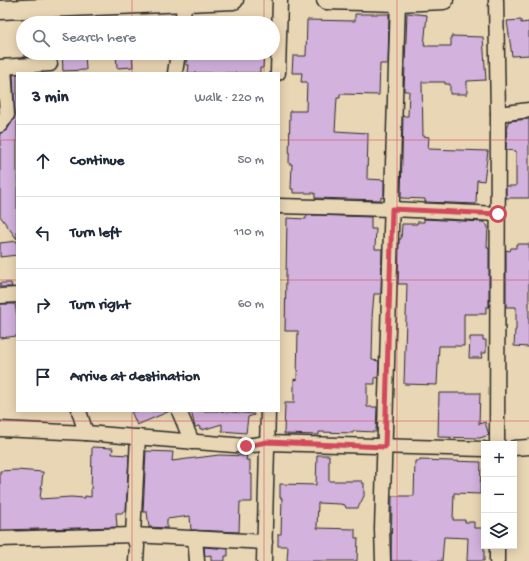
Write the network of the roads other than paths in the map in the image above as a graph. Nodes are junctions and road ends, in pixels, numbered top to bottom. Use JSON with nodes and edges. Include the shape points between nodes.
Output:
{"nodes":[{"id":1,"x":234,"y":0,"type":"edge"},
{"id":2,"x":280,"y":0,"type":"edge"},
{"id":3,"x":326,"y":0,"type":"edge"},
{"id":4,"x":444,"y":0,"type":"edge"},
{"id":5,"x":496,"y":0,"type":"edge"},
{"id":6,"x":184,"y":1,"type":"edge"},
{"id":7,"x":398,"y":1,"type":"edge"},
{"id":8,"x":0,"y":10,"type":"edge"},
{"id":9,"x":47,"y":15,"type":"edge"},
{"id":10,"x":183,"y":16,"type":"edge"},
{"id":11,"x":280,"y":16,"type":"edge"},
{"id":12,"x":177,"y":60,"type":"edge"},
{"id":13,"x":278,"y":60,"type":"edge"},
{"id":14,"x":50,"y":63,"type":"edge"},
{"id":15,"x":2,"y":67,"type":"edge"},
{"id":16,"x":175,"y":72,"type":"edge"},
{"id":17,"x":278,"y":72,"type":"edge"},
{"id":18,"x":529,"y":110,"type":"edge"},
{"id":19,"x":498,"y":114,"type":"junction"},
{"id":20,"x":0,"y":125,"type":"edge"},
{"id":21,"x":280,"y":206,"type":"edge"},
{"id":22,"x":392,"y":209,"type":"junction"},
{"id":23,"x":498,"y":214,"type":"junction"},
{"id":24,"x":16,"y":295,"type":"edge"},
{"id":25,"x":0,"y":296,"type":"edge"},
{"id":26,"x":79,"y":412,"type":"edge"},
{"id":27,"x":179,"y":412,"type":"edge"},
{"id":28,"x":268,"y":412,"type":"edge"},
{"id":29,"x":0,"y":429,"type":"edge"},
{"id":30,"x":86,"y":433,"type":"junction"},
{"id":31,"x":138,"y":437,"type":"junction"},
{"id":32,"x":498,"y":441,"type":"edge"},
{"id":33,"x":192,"y":442,"type":"junction"},
{"id":34,"x":267,"y":442,"type":"junction"},
{"id":35,"x":385,"y":447,"type":"junction"},
{"id":36,"x":529,"y":447,"type":"edge"},
{"id":37,"x":517,"y":448,"type":"edge"},
{"id":38,"x":481,"y":449,"type":"edge"},
{"id":39,"x":133,"y":535,"type":"junction"},
{"id":40,"x":195,"y":538,"type":"junction"},
{"id":41,"x":0,"y":539,"type":"edge"},
{"id":42,"x":265,"y":542,"type":"junction"},
{"id":43,"x":497,"y":549,"type":"edge"},
{"id":44,"x":136,"y":561,"type":"edge"},
{"id":45,"x":197,"y":561,"type":"edge"},
{"id":46,"x":264,"y":561,"type":"edge"},
{"id":47,"x":384,"y":561,"type":"edge"},
{"id":48,"x":497,"y":561,"type":"edge"}],
"edges":[{"from":1,"to":6,"type":"street"},
{"from":2,"to":11,"type":"street"},
{"from":3,"to":7,"type":"street"},
{"from":4,"to":7,"type":"street"},
{"from":5,"to":19,"type":"street"},
{"from":6,"to":9,"type":"street"},
{"from":6,"to":10,"type":"street"},
{"from":7,"to":22,"type":"street"},
{"from":8,"to":9,"type":"street"},
{"from":12,"to":16,"type":"street"},
{"from":13,"to":17,"type":"street"},
{"from":14,"to":15,"type":"street"},
{"from":15,"to":20,"type":"street","via":[[7,115]]},
{"from":18,"to":19,"type":"street"},
{"from":19,"to":23,"type":"street"},
{"from":21,"to":22,"type":"street"},
{"from":22,"to":23,"type":"street"},
{"from":22,"to":35,"type":"street"},
{"from":23,"to":32,"type":"street"},
{"from":24,"to":25,"type":"street"},
{"from":26,"to":30,"type":"street"},
{"from":27,"to":33,"type":"street"},
{"from":28,"to":34,"type":"street"},
{"from":29,"to":30,"type":"street"},
{"from":30,"to":31,"type":"street"},
{"from":31,"to":33,"type":"street"},
{"from":31,"to":39,"type":"street"},
{"from":33,"to":34,"type":"street","via":[[246,446]]},
{"from":34,"to":35,"type":"street"},
{"from":34,"to":42,"type":"street"},
{"from":35,"to":38,"type":"street"},
{"from":35,"to":47,"type":"street","via":[[382,529]]},
{"from":36,"to":37,"type":"street"},
{"from":39,"to":40,"type":"street"},
{"from":39,"to":41,"type":"street"},
{"from":39,"to":44,"type":"street","via":[[137,546]]},
{"from":40,"to":42,"type":"street"},
{"from":40,"to":45,"type":"street"},
{"from":42,"to":46,"type":"street"},
{"from":43,"to":48,"type":"street"}]}
